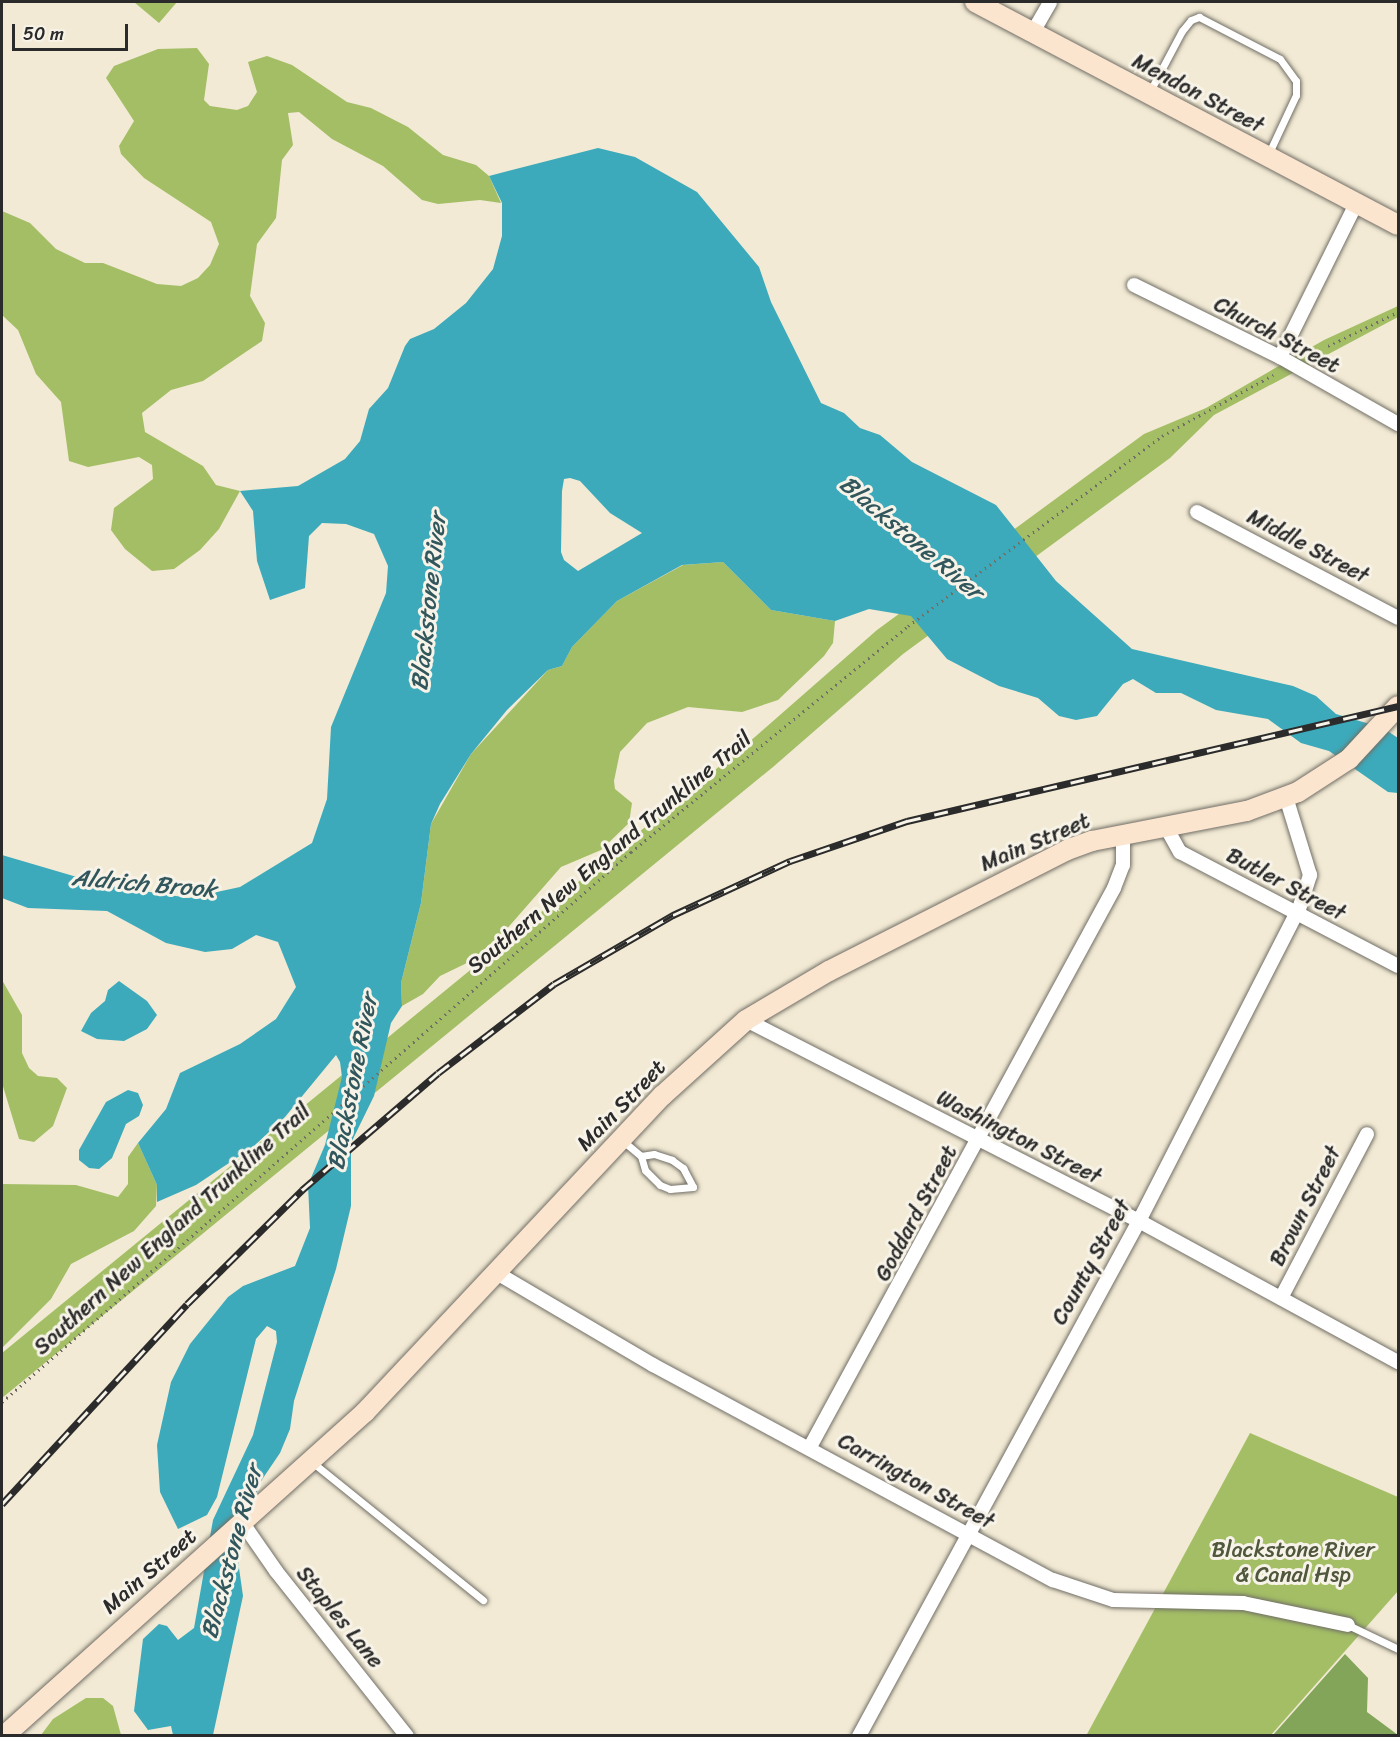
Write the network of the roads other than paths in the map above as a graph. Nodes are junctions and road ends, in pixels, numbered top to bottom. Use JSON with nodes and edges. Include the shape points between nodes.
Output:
{"nodes":[{"id":1,"x":975,"y":2,"type":"edge"},
{"id":2,"x":1050,"y":2,"type":"edge"},
{"id":3,"x":1033,"y":32,"type":"junction"},
{"id":4,"x":1148,"y":93,"type":"junction"},
{"id":5,"x":1267,"y":157,"type":"junction"},
{"id":6,"x":1356,"y":204,"type":"junction"},
{"id":7,"x":1398,"y":225,"type":"edge"},
{"id":8,"x":1134,"y":285,"type":"dead end"},
{"id":9,"x":1280,"y":357,"type":"junction"},
{"id":10,"x":1398,"y":424,"type":"edge"},
{"id":11,"x":1197,"y":512,"type":"dead end"},
{"id":12,"x":1398,"y":618,"type":"edge"},
{"id":13,"x":1398,"y":706,"type":"edge"},
{"id":14,"x":1292,"y":794,"type":"junction"},
{"id":15,"x":1166,"y":827,"type":"junction"},
{"id":16,"x":1123,"y":834,"type":"junction"},
{"id":17,"x":1296,"y":914,"type":"junction"},
{"id":18,"x":1398,"y":966,"type":"edge"},
{"id":19,"x":746,"y":1020,"type":"junction"},
{"id":20,"x":1366,"y":1134,"type":"dead end"},
{"id":21,"x":979,"y":1139,"type":"junction"},
{"id":22,"x":621,"y":1140,"type":"junction"},
{"id":23,"x":641,"y":1156,"type":"junction"},
{"id":24,"x":1139,"y":1221,"type":"junction"},
{"id":25,"x":497,"y":1273,"type":"junction"},
{"id":26,"x":1281,"y":1298,"type":"junction"},
{"id":27,"x":1398,"y":1362,"type":"edge"},
{"id":28,"x":810,"y":1447,"type":"junction"},
{"id":29,"x":310,"y":1461,"type":"junction"},
{"id":30,"x":247,"y":1528,"type":"junction"},
{"id":31,"x":969,"y":1535,"type":"junction"},
{"id":32,"x":483,"y":1600,"type":"dead end"},
{"id":33,"x":1348,"y":1625,"type":"joint"},
{"id":34,"x":1398,"y":1649,"type":"edge"},
{"id":35,"x":3,"y":1736,"type":"edge"},
{"id":36,"x":407,"y":1736,"type":"edge"},
{"id":37,"x":860,"y":1736,"type":"edge"}],
"edges":[{"from":1,"to":3,"type":"main road","name":"Mendon Street"},
{"from":2,"to":3,"type":"street"},
{"from":3,"to":4,"type":"main road","name":"Mendon Street"},
{"from":4,"to":5,"type":"main road","name":"Mendon Street"},
{"from":4,"to":5,"type":"lane","via":[[1182,32],[1191,20],[1200,17],[1280,59],[1296,81],[1296,95]]},
{"from":5,"to":6,"type":"main road","name":"Mendon Street"},
{"from":6,"to":7,"type":"main road","name":"Mendon Street"},
{"from":6,"to":9,"type":"street"},
{"from":8,"to":9,"type":"street","name":"Church Street"},
{"from":9,"to":10,"type":"street","name":"Church Street"},
{"from":11,"to":12,"type":"street","name":"Middle Street"},
{"from":13,"to":14,"type":"main road","name":"Main Street","via":[[1349,759]]},
{"from":14,"to":15,"type":"main road","name":"Main Street","via":[[1247,811]]},
{"from":14,"to":17,"type":"street","name":"County Street","via":[[1310,875]]},
{"from":15,"to":16,"type":"main road","name":"Main Street"},
{"from":15,"to":17,"type":"street","name":"Butler Street","via":[[1180,852]]},
{"from":16,"to":19,"type":"main road","name":"Main Street","via":[[1075,847],[995,884]]},
{"from":16,"to":21,"type":"street","name":"Goddard Street","via":[[1123,865],[1114,888]]},
{"from":17,"to":18,"type":"street","name":"Butler Street"},
{"from":17,"to":24,"type":"street","name":"County Street"},
{"from":19,"to":21,"type":"street","name":"Washington Street"},
{"from":19,"to":22,"type":"main road","name":"Main Street","via":[[689,1069]]},
{"from":20,"to":26,"type":"street","name":"Brown Street"},
{"from":21,"to":24,"type":"street","name":"Washington Street"},
{"from":21,"to":28,"type":"street","name":"Goddard Street"},
{"from":22,"to":23,"type":"lane"},
{"from":22,"to":25,"type":"main road","name":"Main Street"},
{"from":23,"to":23,"type":"lane","via":[[654,1154],[672,1160],[683,1168],[693,1187],[670,1189],[660,1185],[645,1170]]},
{"from":24,"to":26,"type":"street","name":"Washington Street"},
{"from":24,"to":31,"type":"street","name":"County Street","via":[[1102,1282]]},
{"from":25,"to":28,"type":"street","name":"Carrington Street","via":[[653,1365]]},
{"from":25,"to":29,"type":"main road","name":"Main Street","via":[[364,1412]]},
{"from":26,"to":27,"type":"street","name":"Washington Street"},
{"from":28,"to":31,"type":"street","name":"Carrington Street"},
{"from":29,"to":30,"type":"main road","name":"Main Street","via":[[266,1500]]},
{"from":29,"to":32,"type":"lane"},
{"from":30,"to":35,"type":"main road","name":"Main Street","via":[[190,1568]]},
{"from":30,"to":36,"type":"street","name":"Staples Lane"},
{"from":31,"to":33,"type":"street","name":"Carrington Street","via":[[1053,1580],[1113,1600],[1243,1603]]},
{"from":31,"to":37,"type":"street","name":"County Street"},
{"from":33,"to":34,"type":"lane"}]}
